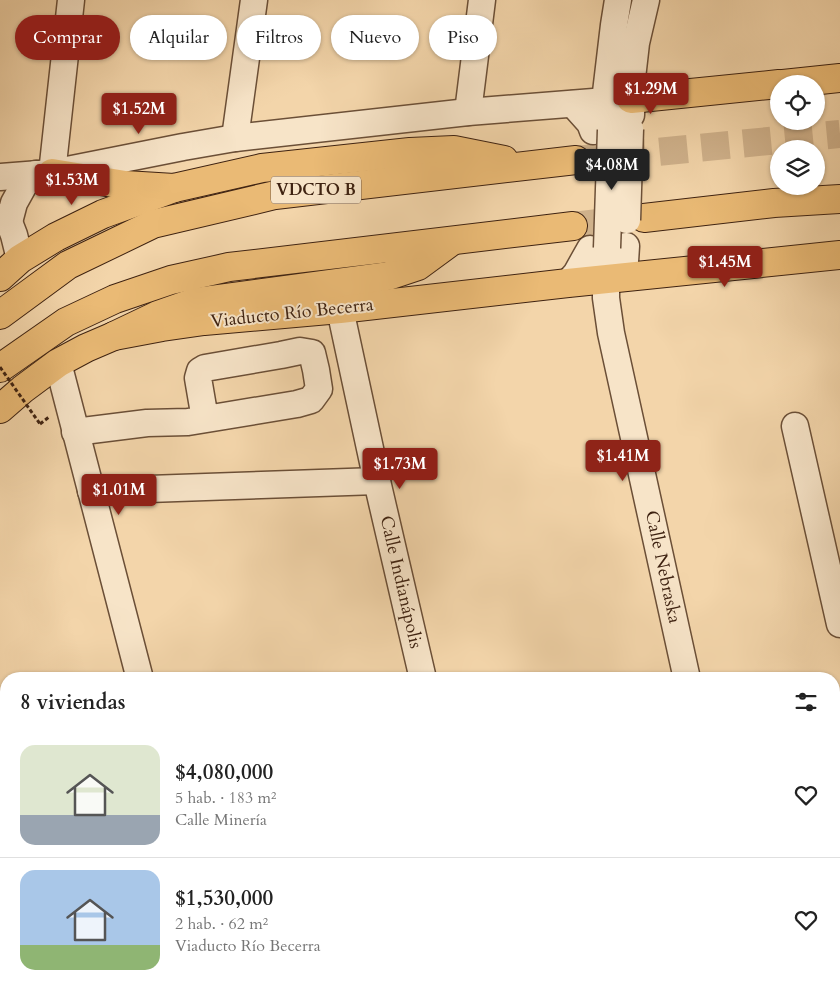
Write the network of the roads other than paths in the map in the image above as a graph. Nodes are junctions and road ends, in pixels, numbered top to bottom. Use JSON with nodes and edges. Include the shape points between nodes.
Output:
{"nodes":[{"id":1,"x":71,"y":0,"type":"edge"},
{"id":2,"x":254,"y":0,"type":"edge"},
{"id":3,"x":482,"y":0,"type":"edge"},
{"id":4,"x":618,"y":0,"type":"edge"},
{"id":5,"x":646,"y":0,"type":"edge"},
{"id":6,"x":840,"y":78,"type":"edge"},
{"id":7,"x":825,"y":80,"type":"edge"},
{"id":8,"x":770,"y":85,"type":"edge"},
{"id":9,"x":632,"y":99,"type":"junction"},
{"id":10,"x":605,"y":101,"type":"junction"},
{"id":11,"x":574,"y":104,"type":"junction"},
{"id":12,"x":468,"y":112,"type":"junction"},
{"id":13,"x":612,"y":130,"type":"junction"},
{"id":14,"x":234,"y":138,"type":"junction"},
{"id":15,"x":576,"y":160,"type":"tunnel mouth"},
{"id":16,"x":533,"y":165,"type":"junction"},
{"id":17,"x":44,"y":174,"type":"junction"},
{"id":18,"x":0,"y":177,"type":"edge"},
{"id":19,"x":174,"y":188,"type":"junction"},
{"id":20,"x":840,"y":198,"type":"edge"},
{"id":21,"x":644,"y":218,"type":"tunnel mouth"},
{"id":22,"x":4,"y":220,"type":"edge"},
{"id":23,"x":573,"y":226,"type":"tunnel mouth"},
{"id":24,"x":453,"y":240,"type":"junction"},
{"id":25,"x":608,"y":248,"type":"junction"},
{"id":26,"x":840,"y":255,"type":"edge"},
{"id":27,"x":10,"y":268,"type":"edge"},
{"id":28,"x":615,"y":278,"type":"junction"},
{"id":29,"x":568,"y":283,"type":"junction"},
{"id":30,"x":340,"y":309,"type":"junction"},
{"id":31,"x":0,"y":315,"type":"edge"},
{"id":32,"x":114,"y":336,"type":"junction"},
{"id":33,"x":58,"y":363,"type":"junction"},
{"id":34,"x":0,"y":368,"type":"edge"},
{"id":35,"x":0,"y":409,"type":"edge"},
{"id":36,"x":205,"y":419,"type":"dead end"},
{"id":37,"x":795,"y":426,"type":"dead end"},
{"id":38,"x":75,"y":432,"type":"junction"},
{"id":39,"x":377,"y":481,"type":"junction"},
{"id":40,"x":91,"y":491,"type":"junction"},
{"id":41,"x":840,"y":624,"type":"edge"},
{"id":42,"x":138,"y":672,"type":"edge"},
{"id":43,"x":421,"y":672,"type":"edge"},
{"id":44,"x":685,"y":672,"type":"edge"}],
"edges":[{"from":1,"to":17,"type":"street"},
{"from":2,"to":14,"type":"street"},
{"from":3,"to":12,"type":"street"},
{"from":4,"to":10,"type":"street"},
{"from":5,"to":9,"type":"street","via":[[636,43]]},
{"from":6,"to":7,"type":"main road"},
{"from":8,"to":9,"type":"main road"},
{"from":9,"to":10,"type":"street"},
{"from":9,"to":13,"type":"street"},
{"from":10,"to":11,"type":"street"},
{"from":10,"to":13,"type":"street"},
{"from":11,"to":12,"type":"street"},
{"from":11,"to":13,"type":"street","via":[[590,122]]},
{"from":12,"to":14,"type":"street"},
{"from":13,"to":25,"type":"street","name":"Calle Nebraska","bridge":true},
{"from":14,"to":17,"type":"street"},
{"from":15,"to":16,"type":"main road","number":"VDCTO B"},
{"from":16,"to":19,"type":"main road","via":[[454,150],[410,152],[262,168]]},
{"from":16,"to":31,"type":"main road","number":"VDCTO B","via":[[275,195],[153,224],[68,265]]},
{"from":17,"to":18,"type":"street"},
{"from":17,"to":19,"type":"main road","via":[[125,186]]},
{"from":17,"to":22,"type":"street","via":[[24,185]]},
{"from":19,"to":27,"type":"main road","via":[[103,214],[56,237]]},
{"from":20,"to":21,"type":"main road"},
{"from":22,"to":27,"type":"street","via":[[14,235]]},
{"from":23,"to":24,"type":"main road"},
{"from":24,"to":32,"type":"main road","via":[[418,266],[388,276],[195,302]]},
{"from":24,"to":34,"type":"main road","via":[[228,268],[171,280],[115,299],[66,322]]},
{"from":25,"to":28,"type":"street","name":"Calle Nebraska"},
{"from":25,"to":29,"type":"street"},
{"from":26,"to":28,"type":"main road","name":"Viaducto Río Becerra"},
{"from":28,"to":29,"type":"main road","name":"Viaducto Río Becerra"},
{"from":28,"to":44,"type":"street","name":"Calle Nebraska","via":[[606,298],[611,333]]},
{"from":29,"to":30,"type":"main road","name":"Viaducto Río Becerra"},
{"from":30,"to":32,"type":"main road","name":"Viaducto Río Becerra","via":[[204,321]]},
{"from":30,"to":39,"type":"street","name":"Calle Indianápolis"},
{"from":32,"to":33,"type":"main road","name":"Viaducto Río Becerra"},
{"from":33,"to":35,"type":"main road","name":"Viaducto Río Becerra"},
{"from":33,"to":38,"type":"street"},
{"from":36,"to":38,"type":"street"},
{"from":37,"to":41,"type":"street"},
{"from":38,"to":40,"type":"street"},
{"from":39,"to":40,"type":"street"},
{"from":39,"to":43,"type":"street","name":"Calle Indianápolis"},
{"from":40,"to":42,"type":"street"}]}
